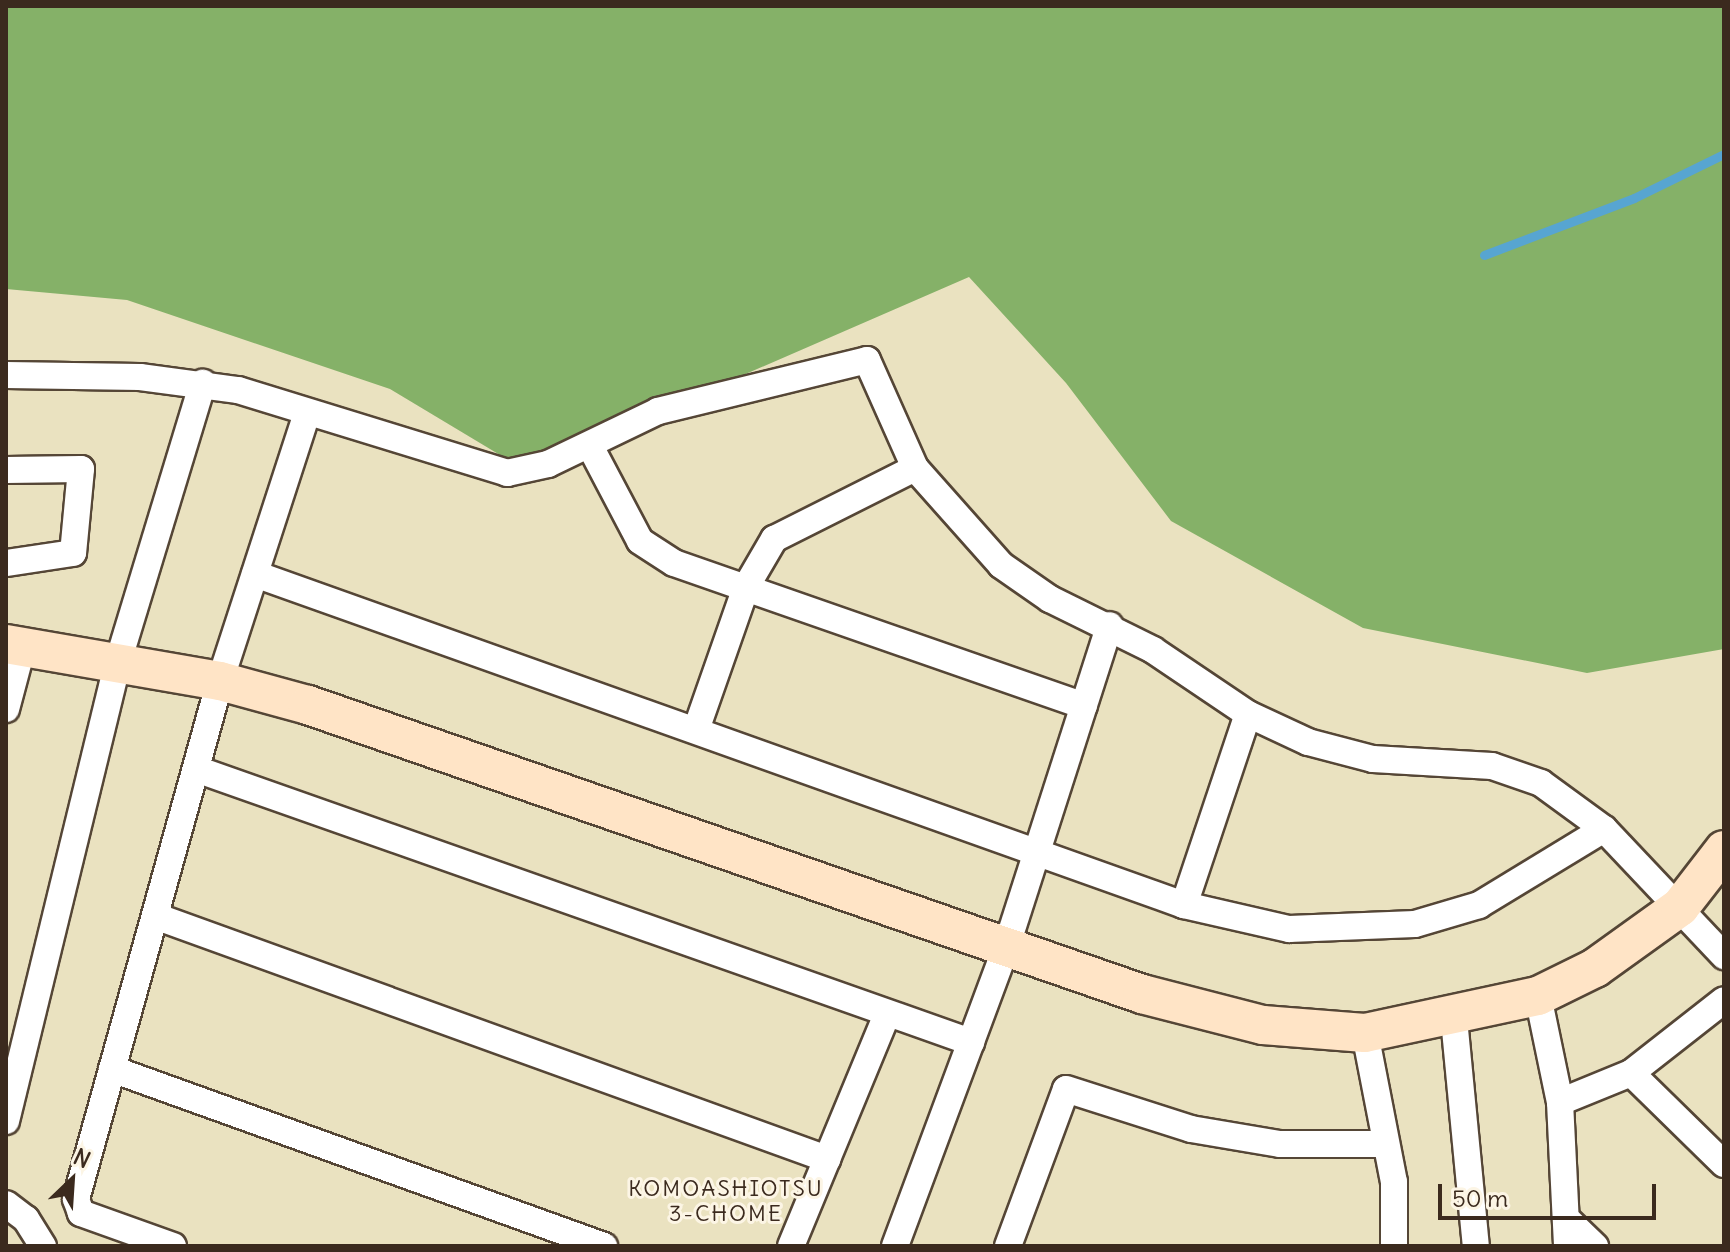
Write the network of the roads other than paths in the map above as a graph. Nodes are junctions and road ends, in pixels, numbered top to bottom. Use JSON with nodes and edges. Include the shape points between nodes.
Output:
{"nodes":[{"id":1,"x":6,"y":375,"type":"edge"},
{"id":2,"x":203,"y":383,"type":"junction"},
{"id":3,"x":307,"y":414,"type":"junction"},
{"id":4,"x":590,"y":446,"type":"junction"},
{"id":5,"x":915,"y":468,"type":"junction"},
{"id":6,"x":6,"y":470,"type":"edge"},
{"id":7,"x":6,"y":563,"type":"edge"},
{"id":8,"x":255,"y":574,"type":"junction"},
{"id":9,"x":746,"y":587,"type":"junction"},
{"id":10,"x":1110,"y":625,"type":"junction"},
{"id":11,"x":15,"y":645,"type":"edge"},
{"id":12,"x":118,"y":662,"type":"junction"},
{"id":13,"x":220,"y":681,"type":"junction"},
{"id":14,"x":1084,"y":706,"type":"junction"},
{"id":15,"x":6,"y":709,"type":"edge"},
{"id":16,"x":1248,"y":714,"type":"junction"},
{"id":17,"x":696,"y":730,"type":"junction"},
{"id":18,"x":196,"y":769,"type":"junction"},
{"id":19,"x":1604,"y":829,"type":"junction"},
{"id":20,"x":1724,"y":850,"type":"edge"},
{"id":21,"x":1037,"y":852,"type":"junction"},
{"id":22,"x":1184,"y":905,"type":"junction"},
{"id":23,"x":1680,"y":907,"type":"junction"},
{"id":24,"x":155,"y":916,"type":"junction"},
{"id":25,"x":1006,"y":948,"type":"junction"},
{"id":26,"x":1724,"y":956,"type":"edge"},
{"id":27,"x":1538,"y":996,"type":"junction"},
{"id":28,"x":1724,"y":1000,"type":"edge"},
{"id":29,"x":887,"y":1014,"type":"junction"},
{"id":30,"x":1454,"y":1019,"type":"junction"},
{"id":31,"x":1365,"y":1033,"type":"junction"},
{"id":32,"x":971,"y":1042,"type":"junction"},
{"id":33,"x":112,"y":1069,"type":"junction"},
{"id":34,"x":1631,"y":1073,"type":"junction"},
{"id":35,"x":1560,"y":1102,"type":"junction"},
{"id":36,"x":6,"y":1121,"type":"edge"},
{"id":37,"x":1382,"y":1144,"type":"junction"},
{"id":38,"x":827,"y":1159,"type":"junction"},
{"id":39,"x":1724,"y":1164,"type":"edge"},
{"id":40,"x":6,"y":1204,"type":"edge"},
{"id":41,"x":1569,"y":1234,"type":"edge"},
{"id":42,"x":43,"y":1246,"type":"edge"},
{"id":43,"x":173,"y":1246,"type":"edge"},
{"id":44,"x":604,"y":1246,"type":"edge"},
{"id":45,"x":791,"y":1246,"type":"edge"},
{"id":46,"x":895,"y":1246,"type":"edge"},
{"id":47,"x":1008,"y":1246,"type":"edge"},
{"id":48,"x":1394,"y":1246,"type":"edge"},
{"id":49,"x":1476,"y":1246,"type":"edge"},
{"id":50,"x":1595,"y":1246,"type":"edge"}],
"edges":[{"from":1,"to":2,"type":"street"},
{"from":2,"to":3,"type":"street"},
{"from":2,"to":12,"type":"street"},
{"from":3,"to":4,"type":"street","via":[[507,473]]},
{"from":3,"to":8,"type":"street"},
{"from":4,"to":5,"type":"street","via":[[658,411],[867,360]]},
{"from":4,"to":9,"type":"street","via":[[640,541],[674,563]]},
{"from":5,"to":9,"type":"street","via":[[774,539]]},
{"from":5,"to":10,"type":"street","via":[[1001,565],[1050,599]]},
{"from":6,"to":7,"type":"street","via":[[81,469],[73,553]]},
{"from":8,"to":13,"type":"street"},
{"from":8,"to":17,"type":"street"},
{"from":9,"to":14,"type":"street"},
{"from":9,"to":17,"type":"street"},
{"from":10,"to":14,"type":"street"},
{"from":10,"to":16,"type":"street"},
{"from":11,"to":12,"type":"street"},
{"from":11,"to":15,"type":"street"},
{"from":12,"to":13,"type":"street"},
{"from":12,"to":36,"type":"street"},
{"from":13,"to":18,"type":"street"},
{"from":13,"to":25,"type":"street"},
{"from":14,"to":21,"type":"street"},
{"from":16,"to":19,"type":"street","via":[[1308,742],[1373,759],[1492,766],[1541,783]]},
{"from":16,"to":22,"type":"street"},
{"from":17,"to":21,"type":"street"},
{"from":18,"to":24,"type":"street"},
{"from":18,"to":29,"type":"street"},
{"from":19,"to":22,"type":"street","via":[[1530,879],[1415,924],[1289,929]]},
{"from":19,"to":23,"type":"street"},
{"from":20,"to":23,"type":"street"},
{"from":21,"to":22,"type":"street"},
{"from":21,"to":25,"type":"street"},
{"from":23,"to":26,"type":"street"},
{"from":23,"to":27,"type":"street","via":[[1595,968]]},
{"from":24,"to":33,"type":"street"},
{"from":24,"to":38,"type":"street"},
{"from":25,"to":31,"type":"street","via":[[1263,1025]]},
{"from":25,"to":32,"type":"street"},
{"from":27,"to":30,"type":"street"},
{"from":27,"to":35,"type":"street"},
{"from":28,"to":34,"type":"street"},
{"from":29,"to":32,"type":"street"},
{"from":29,"to":38,"type":"street"},
{"from":30,"to":31,"type":"street"},
{"from":30,"to":49,"type":"street"},
{"from":31,"to":37,"type":"street"},
{"from":32,"to":46,"type":"street"},
{"from":33,"to":43,"type":"street","via":[[76,1199],[81,1213]]},
{"from":33,"to":44,"type":"street"},
{"from":34,"to":35,"type":"street"},
{"from":34,"to":39,"type":"street"},
{"from":35,"to":41,"type":"street"},
{"from":37,"to":47,"type":"street","via":[[1280,1144],[1221,1134],[1066,1089]]},
{"from":37,"to":48,"type":"street","via":[[1394,1182]]},
{"from":38,"to":45,"type":"street"},
{"from":40,"to":42,"type":"street","via":[[26,1219]]},
{"from":41,"to":50,"type":"street"}]}
